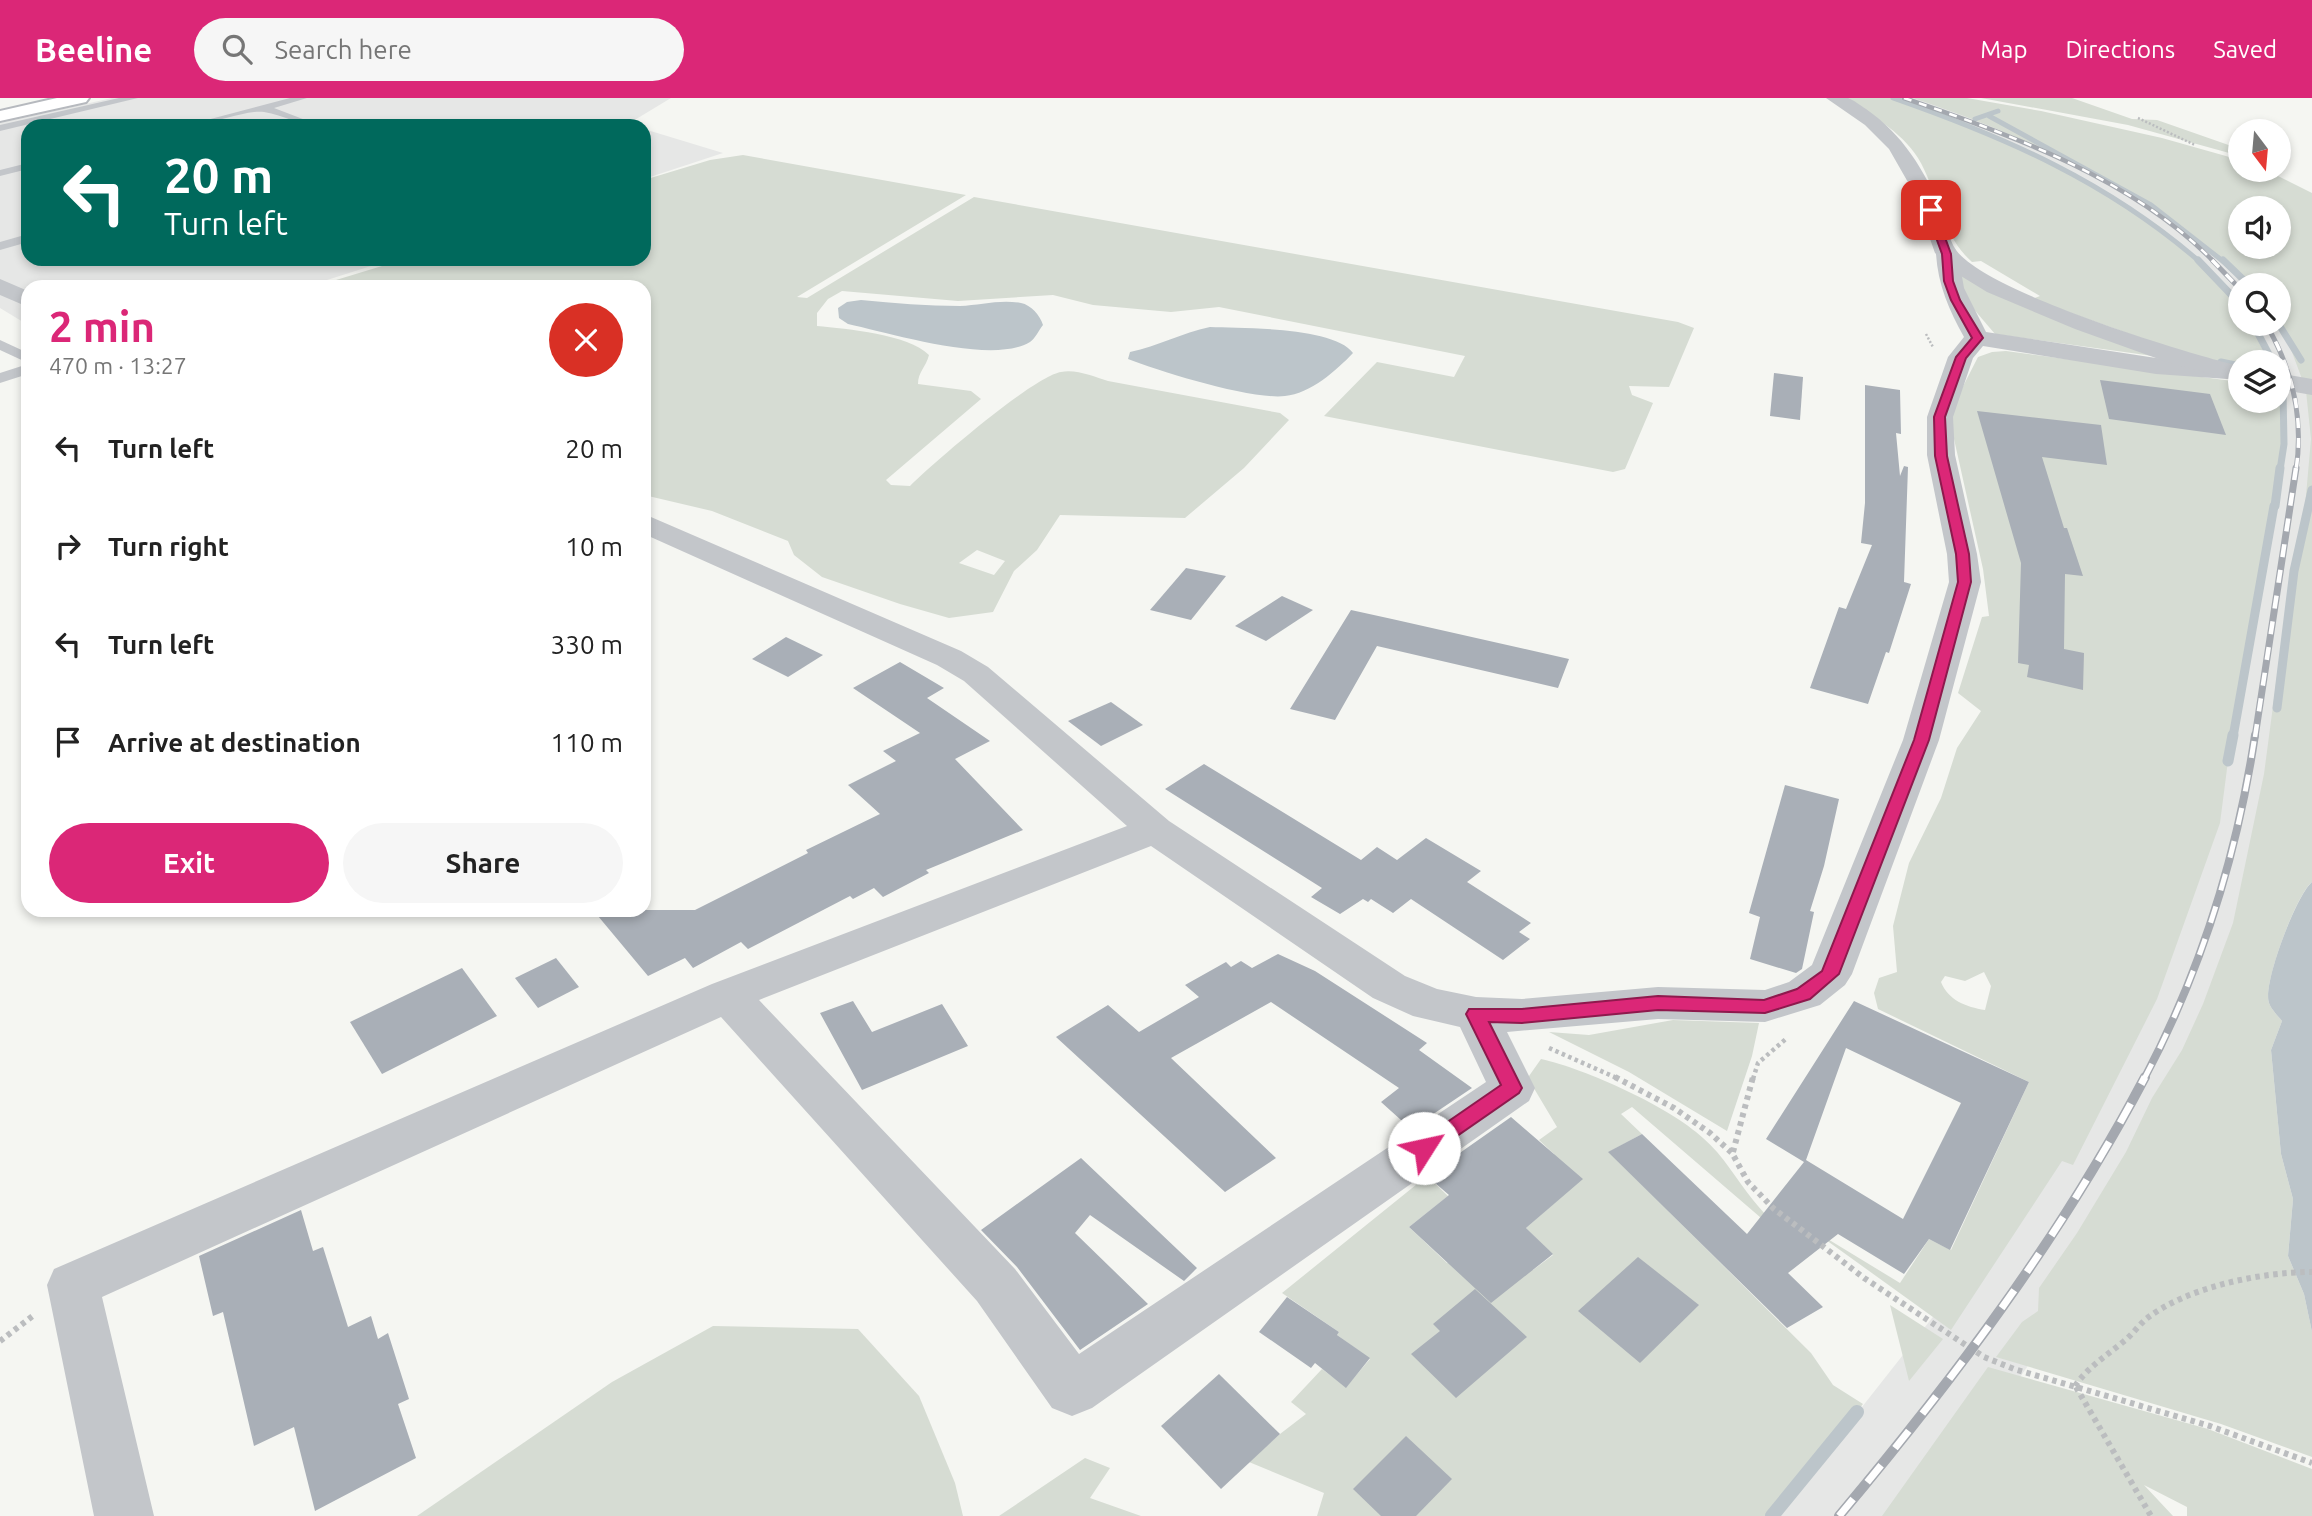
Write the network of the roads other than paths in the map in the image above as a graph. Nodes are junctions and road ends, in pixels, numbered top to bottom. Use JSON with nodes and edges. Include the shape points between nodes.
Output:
{"nodes":[{"id":1,"x":80,"y":98,"type":"edge"},
{"id":2,"x":133,"y":98,"type":"edge"},
{"id":3,"x":302,"y":98,"type":"edge"},
{"id":4,"x":1835,"y":98,"type":"edge"},
{"id":5,"x":263,"y":108,"type":"junction"},
{"id":6,"x":0,"y":116,"type":"edge"},
{"id":7,"x":40,"y":119,"type":"edge"},
{"id":8,"x":218,"y":119,"type":"edge"},
{"id":9,"x":295,"y":119,"type":"edge"},
{"id":10,"x":21,"y":123,"type":"edge"},
{"id":11,"x":0,"y":128,"type":"edge"},
{"id":12,"x":21,"y":168,"type":"edge"},
{"id":13,"x":0,"y":173,"type":"edge"},
{"id":14,"x":21,"y":240,"type":"edge"},
{"id":15,"x":0,"y":246,"type":"edge"},
{"id":16,"x":1947,"y":254,"type":"junction"},
{"id":17,"x":0,"y":286,"type":"edge"},
{"id":18,"x":21,"y":296,"type":"edge"},
{"id":19,"x":1978,"y":338,"type":"junction"},
{"id":20,"x":0,"y":344,"type":"edge"},
{"id":21,"x":21,"y":355,"type":"edge"},
{"id":22,"x":21,"y":371,"type":"edge"},
{"id":23,"x":2228,"y":371,"type":"edge"},
{"id":24,"x":2228,"y":373,"type":"edge"},
{"id":25,"x":0,"y":378,"type":"edge"},
{"id":26,"x":2291,"y":383,"type":"edge"},
{"id":27,"x":2312,"y":387,"type":"edge"},
{"id":28,"x":651,"y":526,"type":"edge"},
{"id":29,"x":1155,"y":830,"type":"junction"},
{"id":30,"x":728,"y":995,"type":"junction"},
{"id":31,"x":1476,"y":1014,"type":"junction"},
{"id":32,"x":124,"y":1516,"type":"edge"}],
"edges":[{"from":1,"to":6,"type":"main road"},
{"from":2,"to":7,"type":"lane"},
{"from":3,"to":5,"type":"lane"},
{"from":4,"to":16,"type":"street","via":[[1870,119],[1913,165]]},
{"from":5,"to":8,"type":"lane"},
{"from":5,"to":9,"type":"lane"},
{"from":10,"to":11,"type":"lane"},
{"from":12,"to":13,"type":"lane"},
{"from":14,"to":15,"type":"lane"},
{"from":16,"to":19,"type":"street","via":[[1948,281]]},
{"from":16,"to":23,"type":"street","via":[[1970,272],[2028,302],[2109,334]]},
{"from":17,"to":18,"type":"street"},
{"from":19,"to":24,"type":"street"},
{"from":19,"to":31,"type":"street","via":[[1961,357],[1940,417],[1941,456],[1965,582],[1922,740],[1830,974],[1804,994],[1765,1006],[1658,1003],[1522,1016]]},
{"from":20,"to":21,"type":"lane"},
{"from":22,"to":25,"type":"lane"},
{"from":26,"to":27,"type":"street"},
{"from":28,"to":29,"type":"street","via":[[958,663]]},
{"from":29,"to":30,"type":"street"},
{"from":29,"to":31,"type":"street","via":[[1389,987],[1429,1004]]},
{"from":30,"to":31,"type":"street","via":[[996,1285],[1072,1390],[1512,1088]]},
{"from":30,"to":32,"type":"street","via":[[73,1285]]}]}
